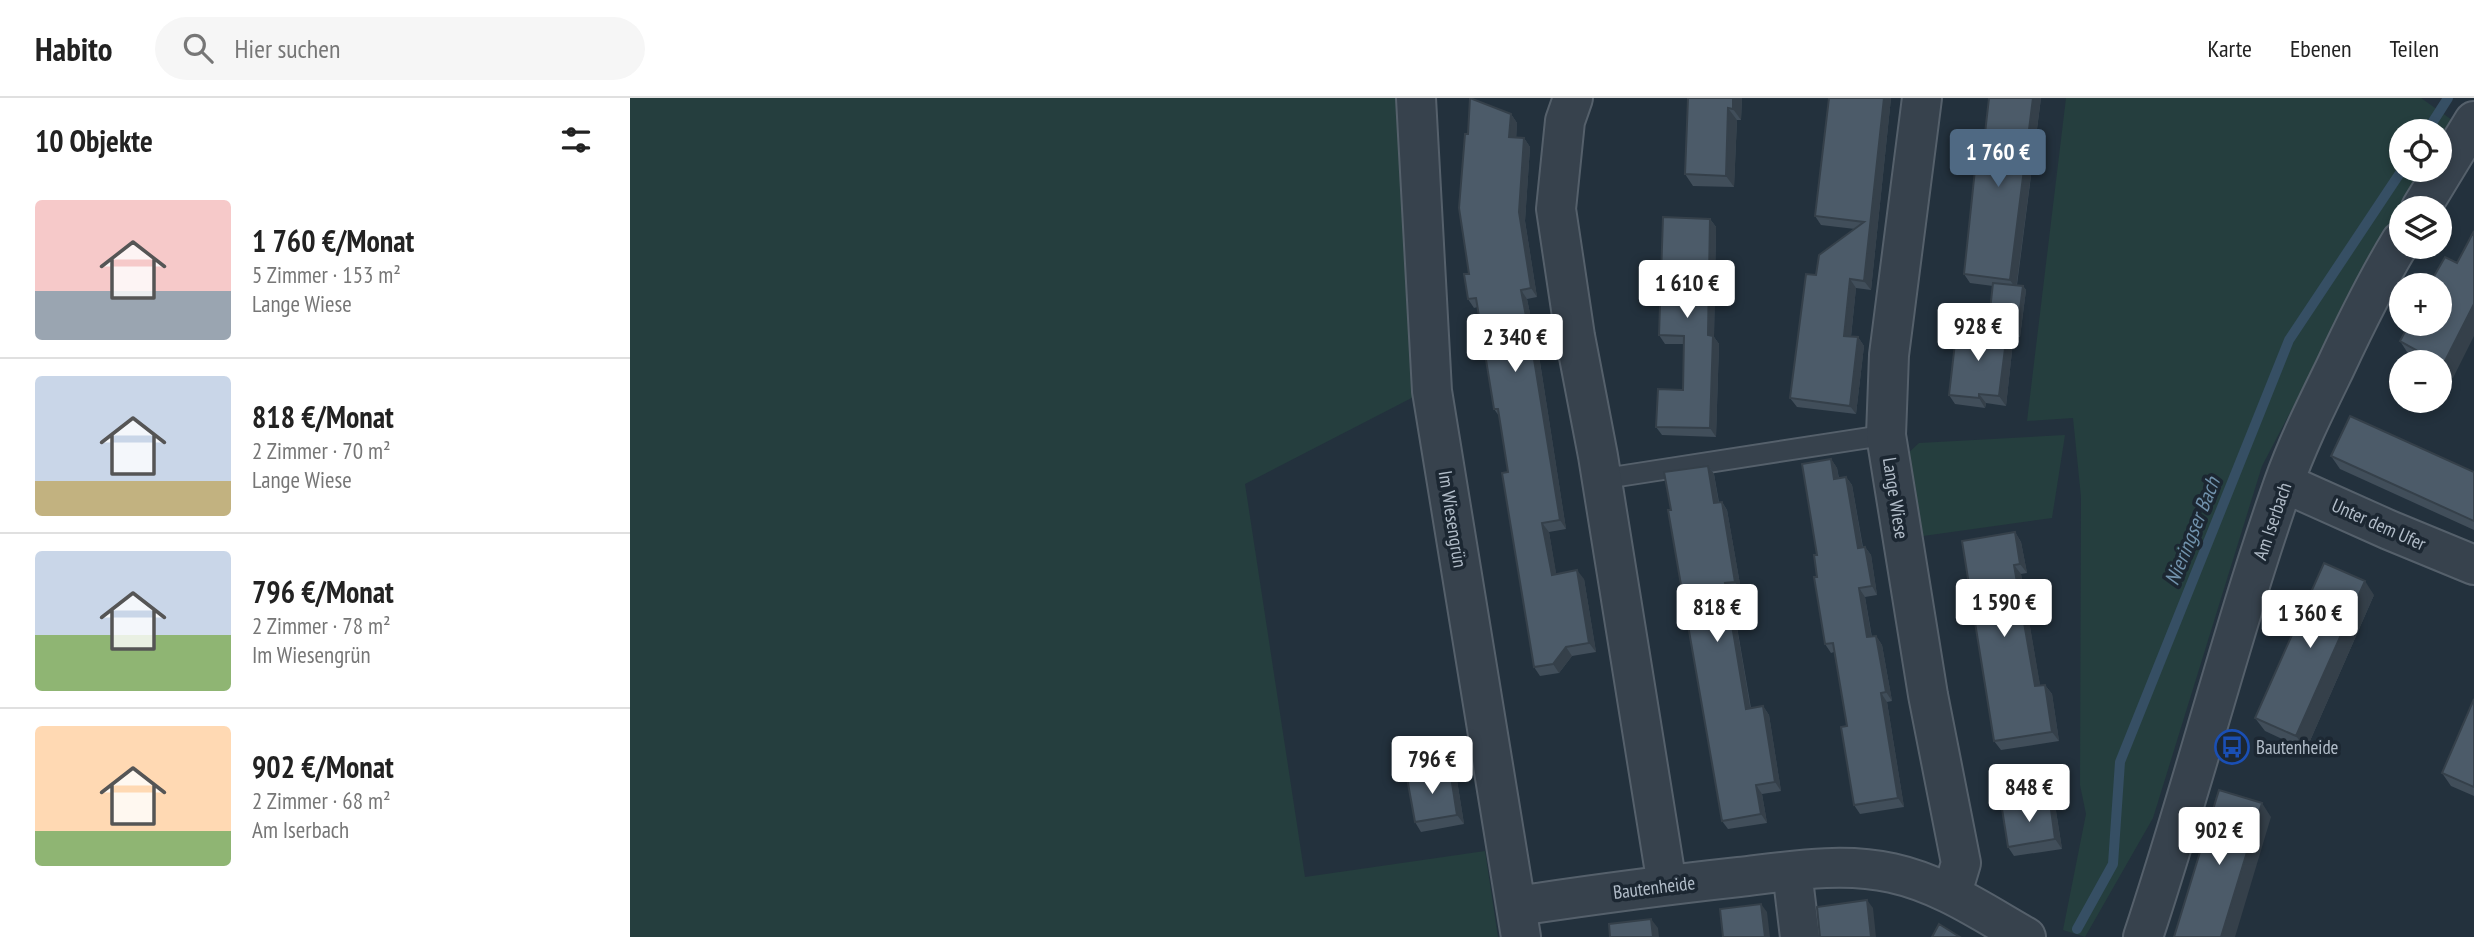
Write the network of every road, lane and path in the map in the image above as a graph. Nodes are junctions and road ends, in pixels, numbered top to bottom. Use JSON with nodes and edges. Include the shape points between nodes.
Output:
{"nodes":[{"id":1,"x":1416,"y":98,"type":"edge"},
{"id":2,"x":1573,"y":98,"type":"edge"},
{"id":3,"x":1922,"y":98,"type":"edge"},
{"id":4,"x":2474,"y":121,"type":"edge"},
{"id":5,"x":2428,"y":196,"type":"edge"},
{"id":6,"x":2390,"y":259,"type":"edge"},
{"id":7,"x":1886,"y":435,"type":"junction"},
{"id":8,"x":1602,"y":479,"type":"junction"},
{"id":9,"x":2284,"y":484,"type":"junction"},
{"id":10,"x":2474,"y":565,"type":"edge"},
{"id":11,"x":1792,"y":871,"type":"junction"},
{"id":12,"x":1667,"y":885,"type":"junction"},
{"id":13,"x":1952,"y":893,"type":"junction"},
{"id":14,"x":1519,"y":921,"type":"edge"},
{"id":15,"x":1800,"y":937,"type":"edge"},
{"id":16,"x":2026,"y":937,"type":"edge"},
{"id":17,"x":2143,"y":937,"type":"edge"}],
"edges":[{"from":1,"to":14,"type":"street","name":"Im Wiesengrün","via":[[1432,391]]},
{"from":2,"to":8,"type":"street","via":[[1565,121],[1556,209]]},
{"from":3,"to":7,"type":"street","name":"Lange Wiese","via":[[1889,355]]},
{"from":4,"to":5,"type":"street"},
{"from":6,"to":9,"type":"street","name":"Am Iserbach","via":[[2307,425]]},
{"from":7,"to":8,"type":"lane"},
{"from":7,"to":13,"type":"street","name":"Lange Wiese","via":[[1928,695],[1961,863]]},
{"from":8,"to":12,"type":"street"},
{"from":9,"to":10,"type":"street","name":"Unter dem Ufer"},
{"from":9,"to":17,"type":"street","name":"Am Iserbach"},
{"from":11,"to":12,"type":"street","name":"Bautenheide"},
{"from":11,"to":13,"type":"street","name":"Bautenheide","via":[[1860,868],[1892,873]]},
{"from":11,"to":15,"type":"street"},
{"from":12,"to":14,"type":"street","name":"Bautenheide"},
{"from":13,"to":16,"type":"street","name":"Bautenheide"}]}
